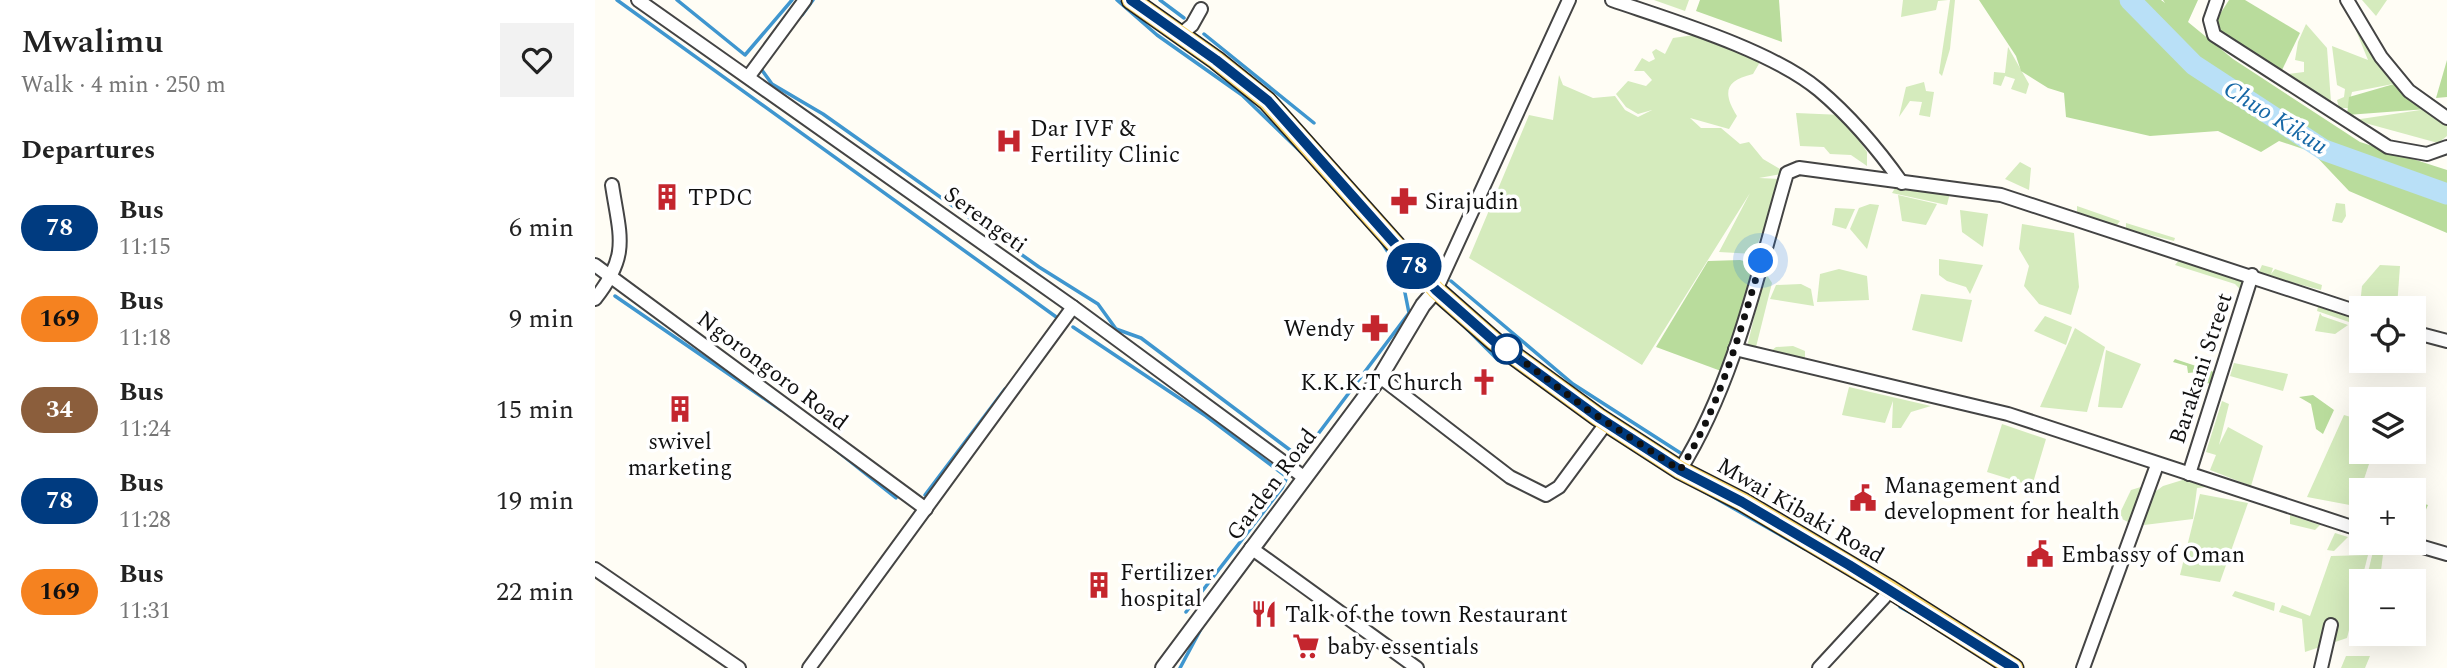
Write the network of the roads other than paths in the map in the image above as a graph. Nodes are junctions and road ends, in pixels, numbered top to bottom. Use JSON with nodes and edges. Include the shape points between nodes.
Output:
{"nodes":[{"id":1,"x":638,"y":0,"type":"edge"},
{"id":2,"x":805,"y":0,"type":"edge"},
{"id":3,"x":1131,"y":0,"type":"edge"},
{"id":4,"x":1569,"y":0,"type":"edge"},
{"id":5,"x":1612,"y":0,"type":"edge"},
{"id":6,"x":2217,"y":0,"type":"edge"},
{"id":7,"x":2347,"y":0,"type":"edge"},
{"id":8,"x":1201,"y":9,"type":"dead end"},
{"id":9,"x":1181,"y":34,"type":"junction"},
{"id":10,"x":749,"y":76,"type":"junction"},
{"id":11,"x":2447,"y":118,"type":"edge"},
{"id":12,"x":2447,"y":147,"type":"edge"},
{"id":13,"x":1902,"y":183,"type":"junction"},
{"id":14,"x":612,"y":185,"type":"dead end"},
{"id":15,"x":595,"y":265,"type":"edge"},
{"id":16,"x":2252,"y":275,"type":"junction"},
{"id":17,"x":613,"y":277,"type":"junction"},
{"id":18,"x":1436,"y":290,"type":"junction"},
{"id":19,"x":595,"y":299,"type":"edge"},
{"id":20,"x":1073,"y":307,"type":"junction"},
{"id":21,"x":2349,"y":309,"type":"edge"},
{"id":22,"x":2426,"y":335,"type":"edge"},
{"id":23,"x":2447,"y":341,"type":"edge"},
{"id":24,"x":1735,"y":349,"type":"junction"},
{"id":25,"x":1380,"y":377,"type":"junction"},
{"id":26,"x":1607,"y":422,"type":"junction"},
{"id":27,"x":2157,"y":465,"type":"junction"},
{"id":28,"x":1680,"y":470,"type":"junction"},
{"id":29,"x":2189,"y":474,"type":"junction"},
{"id":30,"x":1305,"y":478,"type":"junction"},
{"id":31,"x":926,"y":509,"type":"junction"},
{"id":32,"x":2349,"y":526,"type":"edge"},
{"id":33,"x":1251,"y":548,"type":"junction"},
{"id":34,"x":2426,"y":548,"type":"edge"},
{"id":35,"x":2447,"y":554,"type":"edge"},
{"id":36,"x":595,"y":569,"type":"edge"},
{"id":37,"x":1891,"y":590,"type":"junction"},
{"id":38,"x":2331,"y":625,"type":"dead end"},
{"id":39,"x":739,"y":668,"type":"edge"},
{"id":40,"x":809,"y":668,"type":"edge"},
{"id":41,"x":1163,"y":668,"type":"edge"},
{"id":42,"x":1417,"y":668,"type":"edge"},
{"id":43,"x":1819,"y":668,"type":"edge"},
{"id":44,"x":2014,"y":668,"type":"edge"},
{"id":45,"x":2083,"y":668,"type":"edge"},
{"id":46,"x":2321,"y":668,"type":"edge"}],
"edges":[{"from":1,"to":10,"type":"street","name":"Serengeti"},
{"from":2,"to":10,"type":"street"},
{"from":3,"to":9,"type":"main road","name":"Mwai Kibaki Road"},
{"from":4,"to":18,"type":"street"},
{"from":5,"to":13,"type":"street","via":[[1741,47],[1818,89],[1855,124]]},
{"from":6,"to":12,"type":"street","via":[[2210,20],[2214,35],[2356,127],[2397,150],[2427,154]]},
{"from":7,"to":11,"type":"street","via":[[2381,57],[2409,91]]},
{"from":8,"to":9,"type":"street"},
{"from":9,"to":18,"type":"main road","name":"Mwai Kibaki Road","via":[[1268,101]]},
{"from":10,"to":20,"type":"street","name":"Serengeti"},
{"from":13,"to":16,"type":"street","via":[[2001,195]]},
{"from":13,"to":24,"type":"street","via":[[1806,168],[1787,173]]},
{"from":14,"to":17,"type":"street","via":[[621,243]]},
{"from":15,"to":17,"type":"street","name":"Ngorongoro Road"},
{"from":16,"to":21,"type":"street"},
{"from":16,"to":29,"type":"street","name":"Barakani Street"},
{"from":17,"to":19,"type":"street"},
{"from":17,"to":31,"type":"street","name":"Ngorongoro Road"},
{"from":18,"to":25,"type":"street","name":"Garden Road"},
{"from":18,"to":26,"type":"main road","name":"Mwai Kibaki Road","via":[[1494,341]]},
{"from":20,"to":30,"type":"street","name":"Serengeti"},
{"from":20,"to":31,"type":"street"},
{"from":22,"to":23,"type":"street"},
{"from":24,"to":27,"type":"street","via":[[2008,414]]},
{"from":24,"to":28,"type":"street"},
{"from":25,"to":26,"type":"street","via":[[1510,477],[1546,495],[1559,487]]},
{"from":25,"to":30,"type":"street","name":"Garden Road"},
{"from":26,"to":28,"type":"main road","name":"Mwai Kibaki Road"},
{"from":27,"to":29,"type":"street"},
{"from":27,"to":45,"type":"street"},
{"from":28,"to":37,"type":"main road","name":"Mwai Kibaki Road"},
{"from":29,"to":32,"type":"street"},
{"from":30,"to":33,"type":"street","name":"Garden Road"},
{"from":31,"to":40,"type":"street"},
{"from":33,"to":41,"type":"street","name":"Garden Road"},
{"from":33,"to":42,"type":"street"},
{"from":34,"to":35,"type":"street"},
{"from":36,"to":39,"type":"street"},
{"from":37,"to":43,"type":"street"},
{"from":37,"to":44,"type":"main road","name":"Mwai Kibaki Road"},
{"from":38,"to":46,"type":"street"}]}
